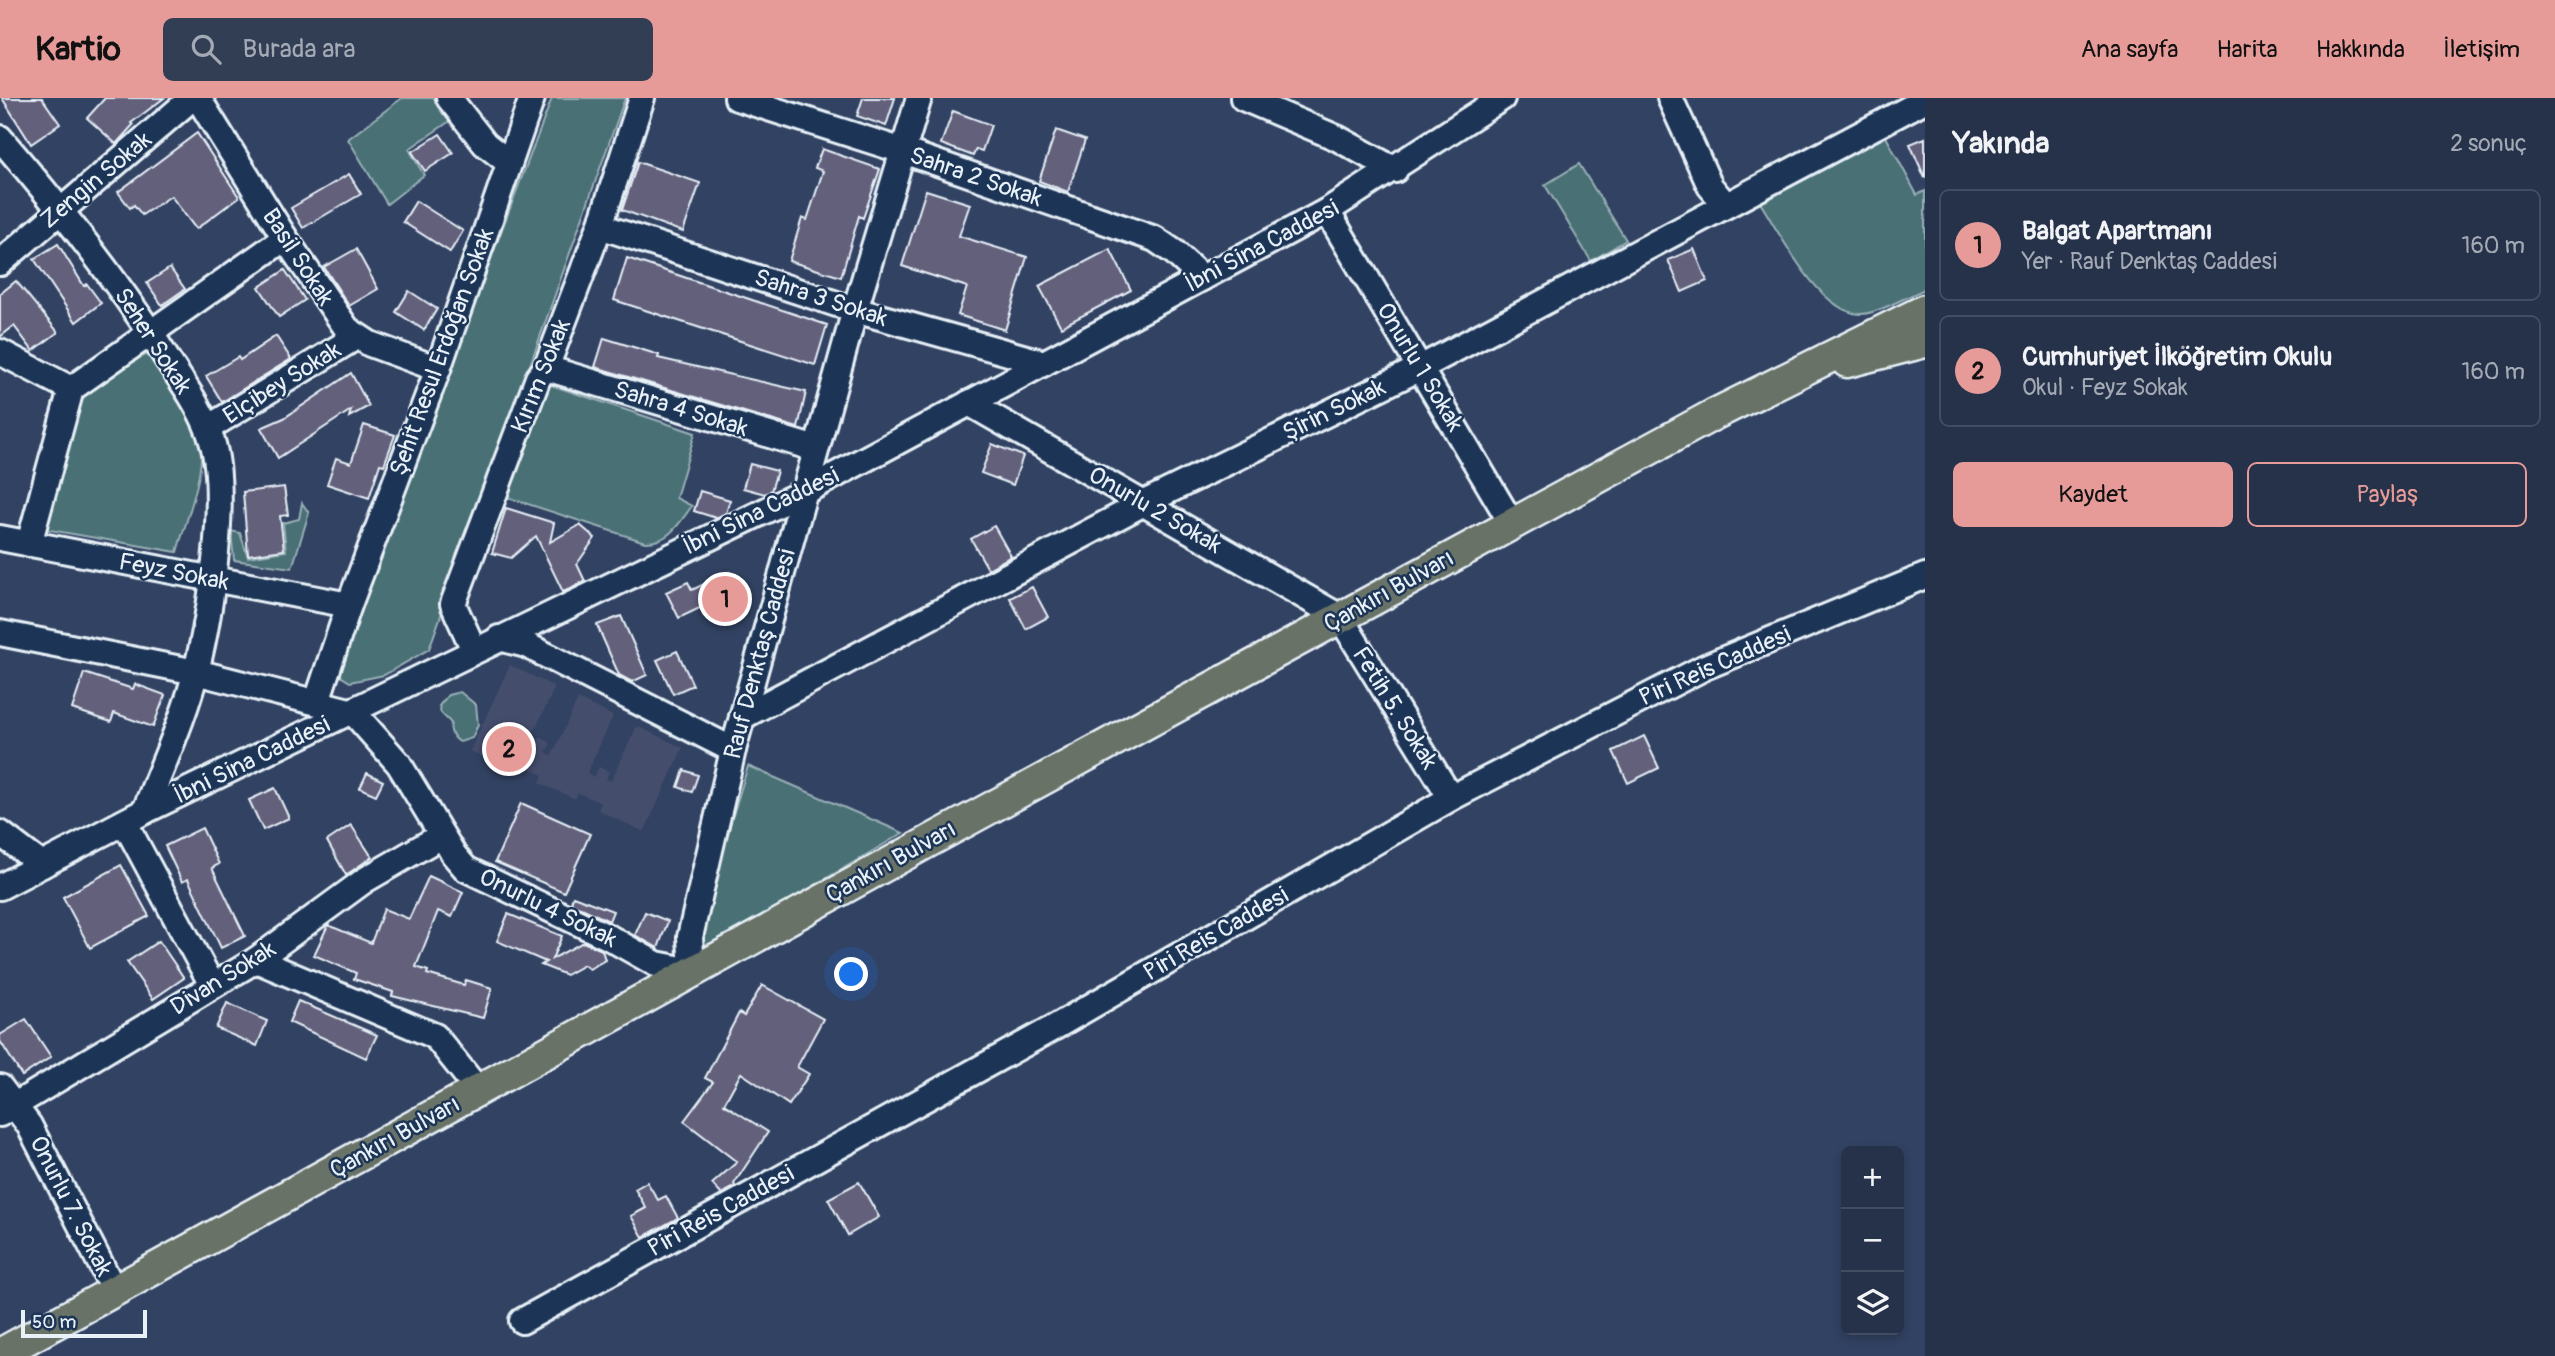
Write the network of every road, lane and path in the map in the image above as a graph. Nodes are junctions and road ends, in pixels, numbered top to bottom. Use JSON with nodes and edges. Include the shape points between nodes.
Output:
{"nodes":[{"id":1,"x":195,"y":98,"type":"edge"},
{"id":2,"x":449,"y":98,"type":"edge"},
{"id":3,"x":532,"y":98,"type":"edge"},
{"id":4,"x":642,"y":98,"type":"edge"},
{"id":5,"x":737,"y":98,"type":"edge"},
{"id":6,"x":919,"y":98,"type":"edge"},
{"id":7,"x":1243,"y":98,"type":"edge"},
{"id":8,"x":1502,"y":98,"type":"edge"},
{"id":9,"x":1670,"y":98,"type":"edge"},
{"id":10,"x":1914,"y":102,"type":"edge"},
{"id":11,"x":1287,"y":106,"type":"edge"},
{"id":12,"x":0,"y":138,"type":"edge"},
{"id":13,"x":903,"y":151,"type":"junction"},
{"id":14,"x":508,"y":162,"type":"junction"},
{"id":15,"x":1395,"y":170,"type":"junction"},
{"id":16,"x":1725,"y":204,"type":"junction"},
{"id":17,"x":60,"y":209,"type":"junction"},
{"id":18,"x":1327,"y":211,"type":"junction"},
{"id":19,"x":600,"y":226,"type":"junction"},
{"id":20,"x":285,"y":238,"type":"junction"},
{"id":21,"x":0,"y":263,"type":"edge"},
{"id":22,"x":1202,"y":278,"type":"junction"},
{"id":23,"x":855,"y":310,"type":"junction"},
{"id":24,"x":1925,"y":310,"type":"edge"},
{"id":25,"x":150,"y":332,"type":"junction"},
{"id":26,"x":356,"y":337,"type":"junction"},
{"id":27,"x":1925,"y":342,"type":"edge"},
{"id":28,"x":0,"y":352,"type":"edge"},
{"id":29,"x":1044,"y":363,"type":"junction"},
{"id":30,"x":1420,"y":368,"type":"junction"},
{"id":31,"x":438,"y":369,"type":"junction"},
{"id":32,"x":546,"y":369,"type":"junction"},
{"id":33,"x":1786,"y":378,"type":"junction"},
{"id":34,"x":71,"y":389,"type":"junction"},
{"id":35,"x":969,"y":403,"type":"junction"},
{"id":36,"x":208,"y":428,"type":"junction"},
{"id":37,"x":816,"y":449,"type":"junction"},
{"id":38,"x":804,"y":492,"type":"junction"},
{"id":39,"x":1144,"y":503,"type":"junction"},
{"id":40,"x":1512,"y":524,"type":"junction"},
{"id":41,"x":0,"y":538,"type":"edge"},
{"id":42,"x":29,"y":544,"type":"junction"},
{"id":43,"x":1925,"y":576,"type":"edge"},
{"id":44,"x":212,"y":579,"type":"junction"},
{"id":45,"x":349,"y":605,"type":"junction"},
{"id":46,"x":1340,"y":617,"type":"junction"},
{"id":47,"x":0,"y":633,"type":"edge"},
{"id":48,"x":499,"y":638,"type":"junction"},
{"id":49,"x":474,"y":650,"type":"junction"},
{"id":50,"x":196,"y":672,"type":"junction"},
{"id":51,"x":317,"y":701,"type":"junction"},
{"id":52,"x":353,"y":712,"type":"junction"},
{"id":53,"x":742,"y":717,"type":"junction"},
{"id":54,"x":733,"y":750,"type":"junction"},
{"id":55,"x":1451,"y":797,"type":"junction"},
{"id":56,"x":135,"y":817,"type":"junction"},
{"id":57,"x":0,"y":833,"type":"edge"},
{"id":58,"x":441,"y":836,"type":"junction"},
{"id":59,"x":42,"y":865,"type":"junction"},
{"id":60,"x":0,"y":887,"type":"edge"},
{"id":61,"x":256,"y":960,"type":"junction"},
{"id":62,"x":692,"y":971,"type":"junction"},
{"id":63,"x":212,"y":985,"type":"junction"},
{"id":64,"x":478,"y":1090,"type":"junction"},
{"id":65,"x":5,"y":1102,"type":"edge"},
{"id":66,"x":115,"y":1292,"type":"junction"},
{"id":67,"x":522,"y":1321,"type":"dead end"},
{"id":68,"x":0,"y":1354,"type":"edge"}],
"edges":[{"from":1,"to":17,"type":"street","name":"Zengin Sokak"},
{"from":1,"to":20,"type":"street","name":"Basil Sokak"},
{"from":2,"to":14,"type":"street","via":[[485,144]]},
{"from":3,"to":14,"type":"street","name":"Şehit Resul Erdoğan Sokak"},
{"from":4,"to":19,"type":"street","name":"Kırım Sokak"},
{"from":5,"to":13,"type":"street","name":"Sahra 2 Sokak"},
{"from":6,"to":13,"type":"street","name":"Rauf Denktaş Caddesi"},
{"from":7,"to":11,"type":"street"},
{"from":8,"to":15,"type":"street","name":"İbni Sina Caddesi"},
{"from":9,"to":16,"type":"street","via":[[1710,186]]},
{"from":10,"to":16,"type":"street","name":"Şirin Sokak"},
{"from":11,"to":15,"type":"street"},
{"from":12,"to":17,"type":"street","name":"Seher Sokak"},
{"from":13,"to":22,"type":"street","name":"Sahra 2 Sokak","via":[[1155,239]]},
{"from":13,"to":23,"type":"street","name":"Rauf Denktaş Caddesi"},
{"from":14,"to":31,"type":"street","name":"Şehit Resul Erdoğan Sokak"},
{"from":15,"to":18,"type":"street","name":"İbni Sina Caddesi"},
{"from":16,"to":30,"type":"street","name":"Şirin Sokak"},
{"from":17,"to":21,"type":"street","name":"Zengin Sokak"},
{"from":17,"to":25,"type":"street","name":"Seher Sokak"},
{"from":18,"to":22,"type":"street","name":"İbni Sina Caddesi"},
{"from":18,"to":30,"type":"street","name":"Onurlu 1 Sokak"},
{"from":19,"to":23,"type":"street","name":"Sahra 3 Sokak"},
{"from":19,"to":32,"type":"street","name":"Kırım Sokak"},
{"from":20,"to":25,"type":"street"},
{"from":20,"to":26,"type":"street","name":"Basil Sokak"},
{"from":22,"to":29,"type":"street","name":"İbni Sina Caddesi"},
{"from":23,"to":29,"type":"street","name":"Sahra 3 Sokak"},
{"from":23,"to":37,"type":"street","name":"Rauf Denktaş Caddesi"},
{"from":24,"to":33,"type":"main road","name":"Çankırı Bulvarı"},
{"from":25,"to":34,"type":"street"},
{"from":25,"to":36,"type":"street","name":"Seher Sokak"},
{"from":26,"to":31,"type":"street","name":"Basil Sokak"},
{"from":26,"to":36,"type":"street","name":"Elçibey Sokak"},
{"from":27,"to":33,"type":"main road","name":"Çankırı Bulvarı"},
{"from":28,"to":34,"type":"street"},
{"from":29,"to":35,"type":"street","name":"İbni Sina Caddesi"},
{"from":30,"to":39,"type":"street","name":"Şirin Sokak"},
{"from":30,"to":40,"type":"street","name":"Onurlu 1 Sokak"},
{"from":31,"to":45,"type":"street","name":"Şehit Resul Erdoğan Sokak"},
{"from":32,"to":37,"type":"street","name":"Sahra 4 Sokak"},
{"from":32,"to":49,"type":"street","name":"Kırım Sokak","via":[[538,378],[453,604]]},
{"from":33,"to":40,"type":"main road","name":"Çankırı Bulvarı"},
{"from":34,"to":42,"type":"street"},
{"from":35,"to":38,"type":"street","name":"İbni Sina Caddesi"},
{"from":35,"to":39,"type":"street","name":"Onurlu 2 Sokak"},
{"from":36,"to":44,"type":"street","name":"Seher Sokak","via":[[219,494]]},
{"from":37,"to":38,"type":"street","name":"Rauf Denktaş Caddesi"},
{"from":38,"to":48,"type":"street","name":"İbni Sina Caddesi"},
{"from":38,"to":53,"type":"street","name":"Rauf Denktaş Caddesi"},
{"from":39,"to":46,"type":"street","name":"Onurlu 2 Sokak"},
{"from":39,"to":53,"type":"street","name":"Şirin Sokak"},
{"from":40,"to":46,"type":"main road","name":"Çankırı Bulvarı"},
{"from":41,"to":42,"type":"street","name":"Feyz Sokak"},
{"from":42,"to":44,"type":"street","name":"Feyz Sokak"},
{"from":43,"to":55,"type":"street","name":"Piri Reis Caddesi","via":[[1705,667]]},
{"from":44,"to":45,"type":"street","name":"Feyz Sokak"},
{"from":44,"to":50,"type":"street","name":"Seher Sokak"},
{"from":45,"to":51,"type":"street","name":"Şehit Resul Erdoğan Sokak"},
{"from":46,"to":55,"type":"street","name":"Fetih 5. Sokak"},
{"from":46,"to":62,"type":"main road","name":"Çankırı Bulvarı"},
{"from":47,"to":50,"type":"street"},
{"from":48,"to":49,"type":"street","name":"İbni Sina Caddesi"},
{"from":48,"to":54,"type":"street","via":[[526,645]]},
{"from":49,"to":52,"type":"street","name":"İbni Sina Caddesi"},
{"from":50,"to":51,"type":"street"},
{"from":50,"to":56,"type":"street","name":"Seher Sokak"},
{"from":51,"to":52,"type":"street"},
{"from":52,"to":56,"type":"street","name":"İbni Sina Caddesi"},
{"from":52,"to":58,"type":"street","name":"Onurlu 4 Sokak","via":[[399,764]]},
{"from":53,"to":54,"type":"street","name":"Rauf Denktaş Caddesi"},
{"from":54,"to":62,"type":"street","name":"Rauf Denktaş Caddesi","via":[[690,937]]},
{"from":55,"to":67,"type":"street","name":"Piri Reis Caddesi","via":[[1055,1027]]},
{"from":56,"to":59,"type":"street","name":"İbni Sina Caddesi"},
{"from":56,"to":63,"type":"street"},
{"from":57,"to":59,"type":"street"},
{"from":58,"to":61,"type":"street","name":"Divan Sokak","via":[[365,880]]},
{"from":58,"to":62,"type":"street","name":"Onurlu 4 Sokak","via":[[460,863],[475,874],[656,964]]},
{"from":59,"to":60,"type":"street","name":"İbni Sina Caddesi"},
{"from":61,"to":63,"type":"street","name":"Divan Sokak"},
{"from":61,"to":64,"type":"street","via":[[435,1036]]},
{"from":62,"to":64,"type":"main road","name":"Çankırı Bulvarı"},
{"from":63,"to":65,"type":"street","name":"Divan Sokak"},
{"from":64,"to":66,"type":"main road","name":"Çankırı Bulvarı"},
{"from":65,"to":66,"type":"street","name":"Onurlu 7. Sokak","via":[[29,1125]]},
{"from":66,"to":68,"type":"main road","name":"Çankırı Bulvarı"}]}
